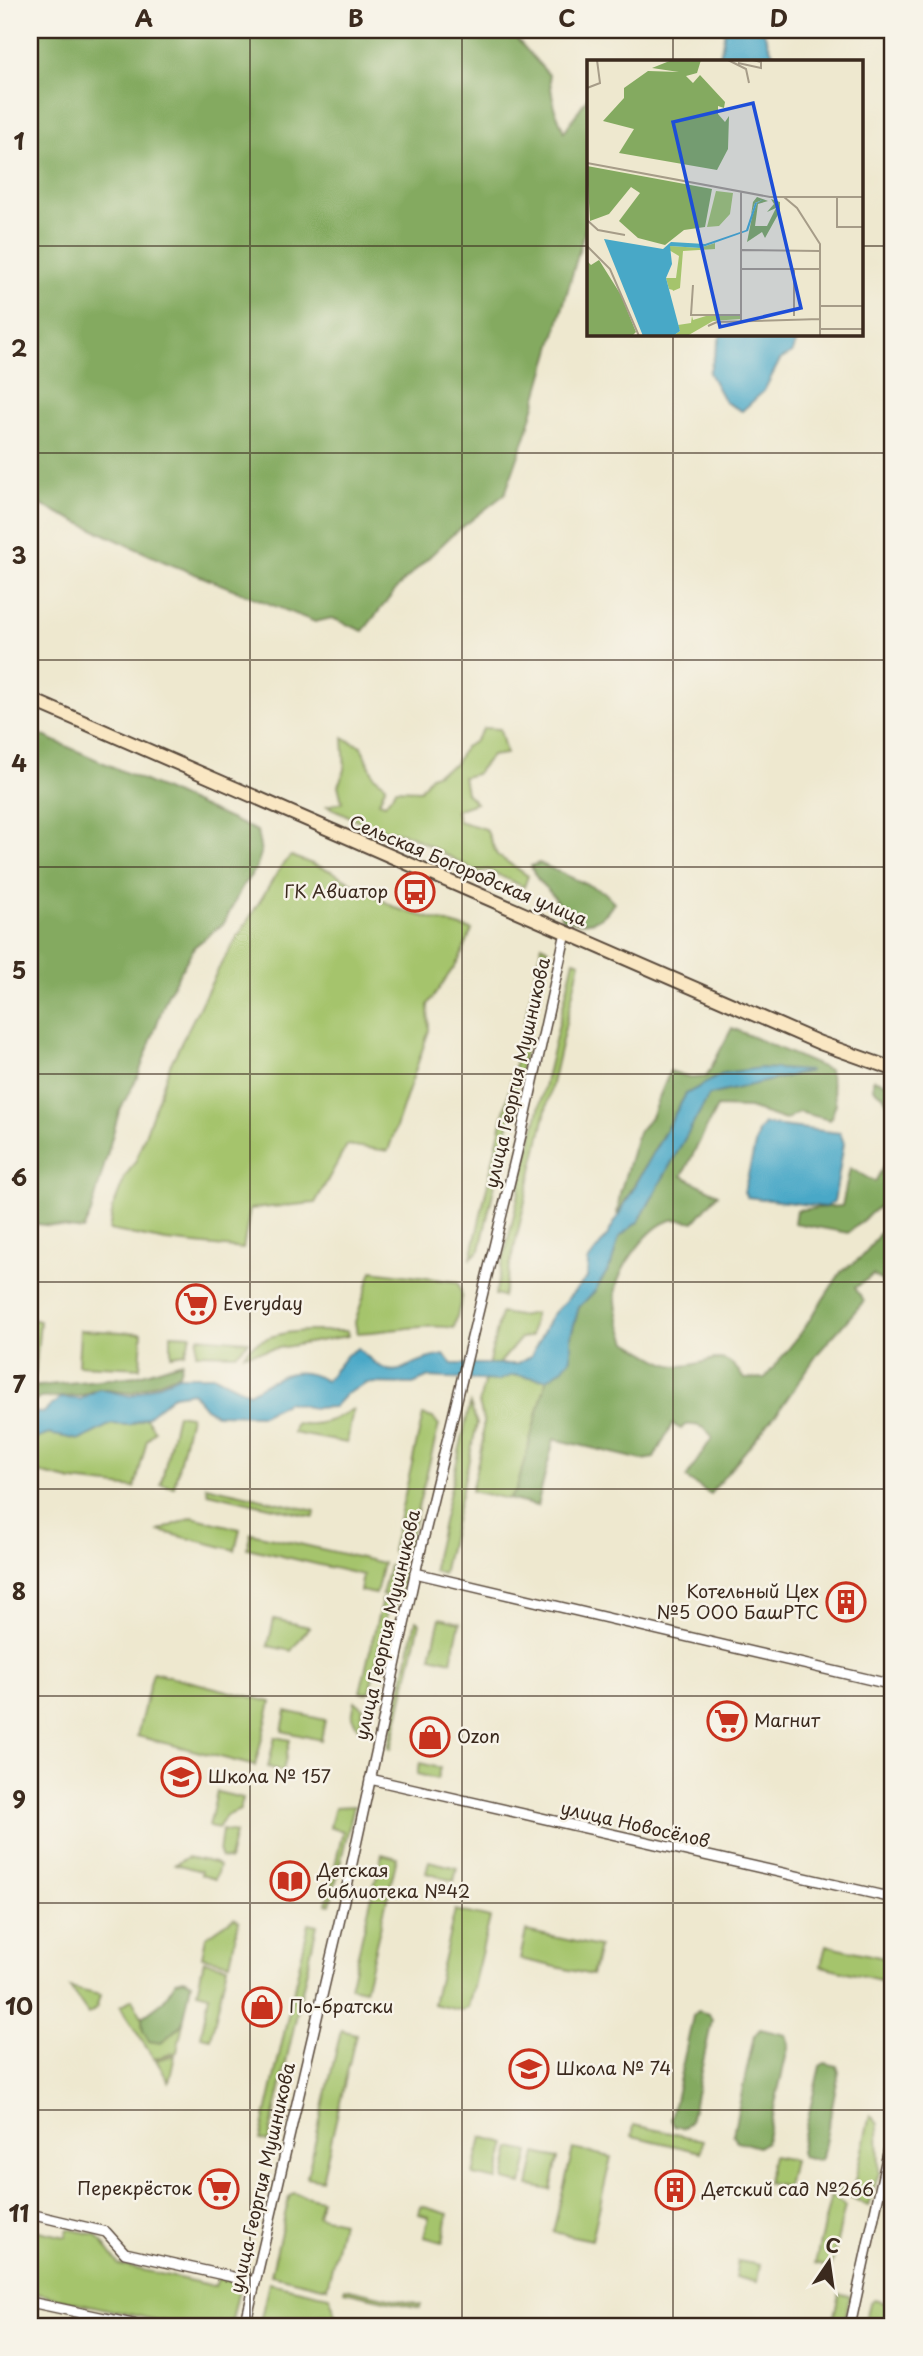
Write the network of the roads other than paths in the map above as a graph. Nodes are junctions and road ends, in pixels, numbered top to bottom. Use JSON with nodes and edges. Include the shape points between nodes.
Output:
{"nodes":[{"id":1,"x":30,"y":699,"type":"edge"},
{"id":2,"x":566,"y":932,"type":"junction"},
{"id":3,"x":893,"y":1069,"type":"edge"},
{"id":4,"x":415,"y":1573,"type":"junction"},
{"id":5,"x":893,"y":1685,"type":"edge"},
{"id":6,"x":370,"y":1779,"type":"junction"},
{"id":7,"x":893,"y":1898,"type":"edge"},
{"id":8,"x":893,"y":2130,"type":"edge"},
{"id":9,"x":30,"y":2214,"type":"edge"},
{"id":10,"x":255,"y":2282,"type":"junction"},
{"id":11,"x":30,"y":2302,"type":"edge"},
{"id":12,"x":142,"y":2326,"type":"edge"},
{"id":13,"x":245,"y":2326,"type":"edge"},
{"id":14,"x":850,"y":2326,"type":"edge"}],
"edges":[{"from":1,"to":2,"type":"main road","name":"Сельская Богородская улица"},
{"from":2,"to":3,"type":"main road","name":"Сельская Богородская улица","via":[[820,1043]]},
{"from":2,"to":4,"type":"street","name":"улица Георгия Мушникова"},
{"from":4,"to":5,"type":"street"},
{"from":4,"to":6,"type":"street","name":"улица Георгия Мушникова"},
{"from":6,"to":7,"type":"street","name":"улица Новосёлов"},
{"from":6,"to":10,"type":"street","name":"улица Георгия Мушникова"},
{"from":8,"to":14,"type":"street"},
{"from":9,"to":10,"type":"street","via":[[106,2232],[125,2253]]},
{"from":10,"to":13,"type":"street","name":"улица Георгия Мушникова"},
{"from":11,"to":12,"type":"street"}]}
